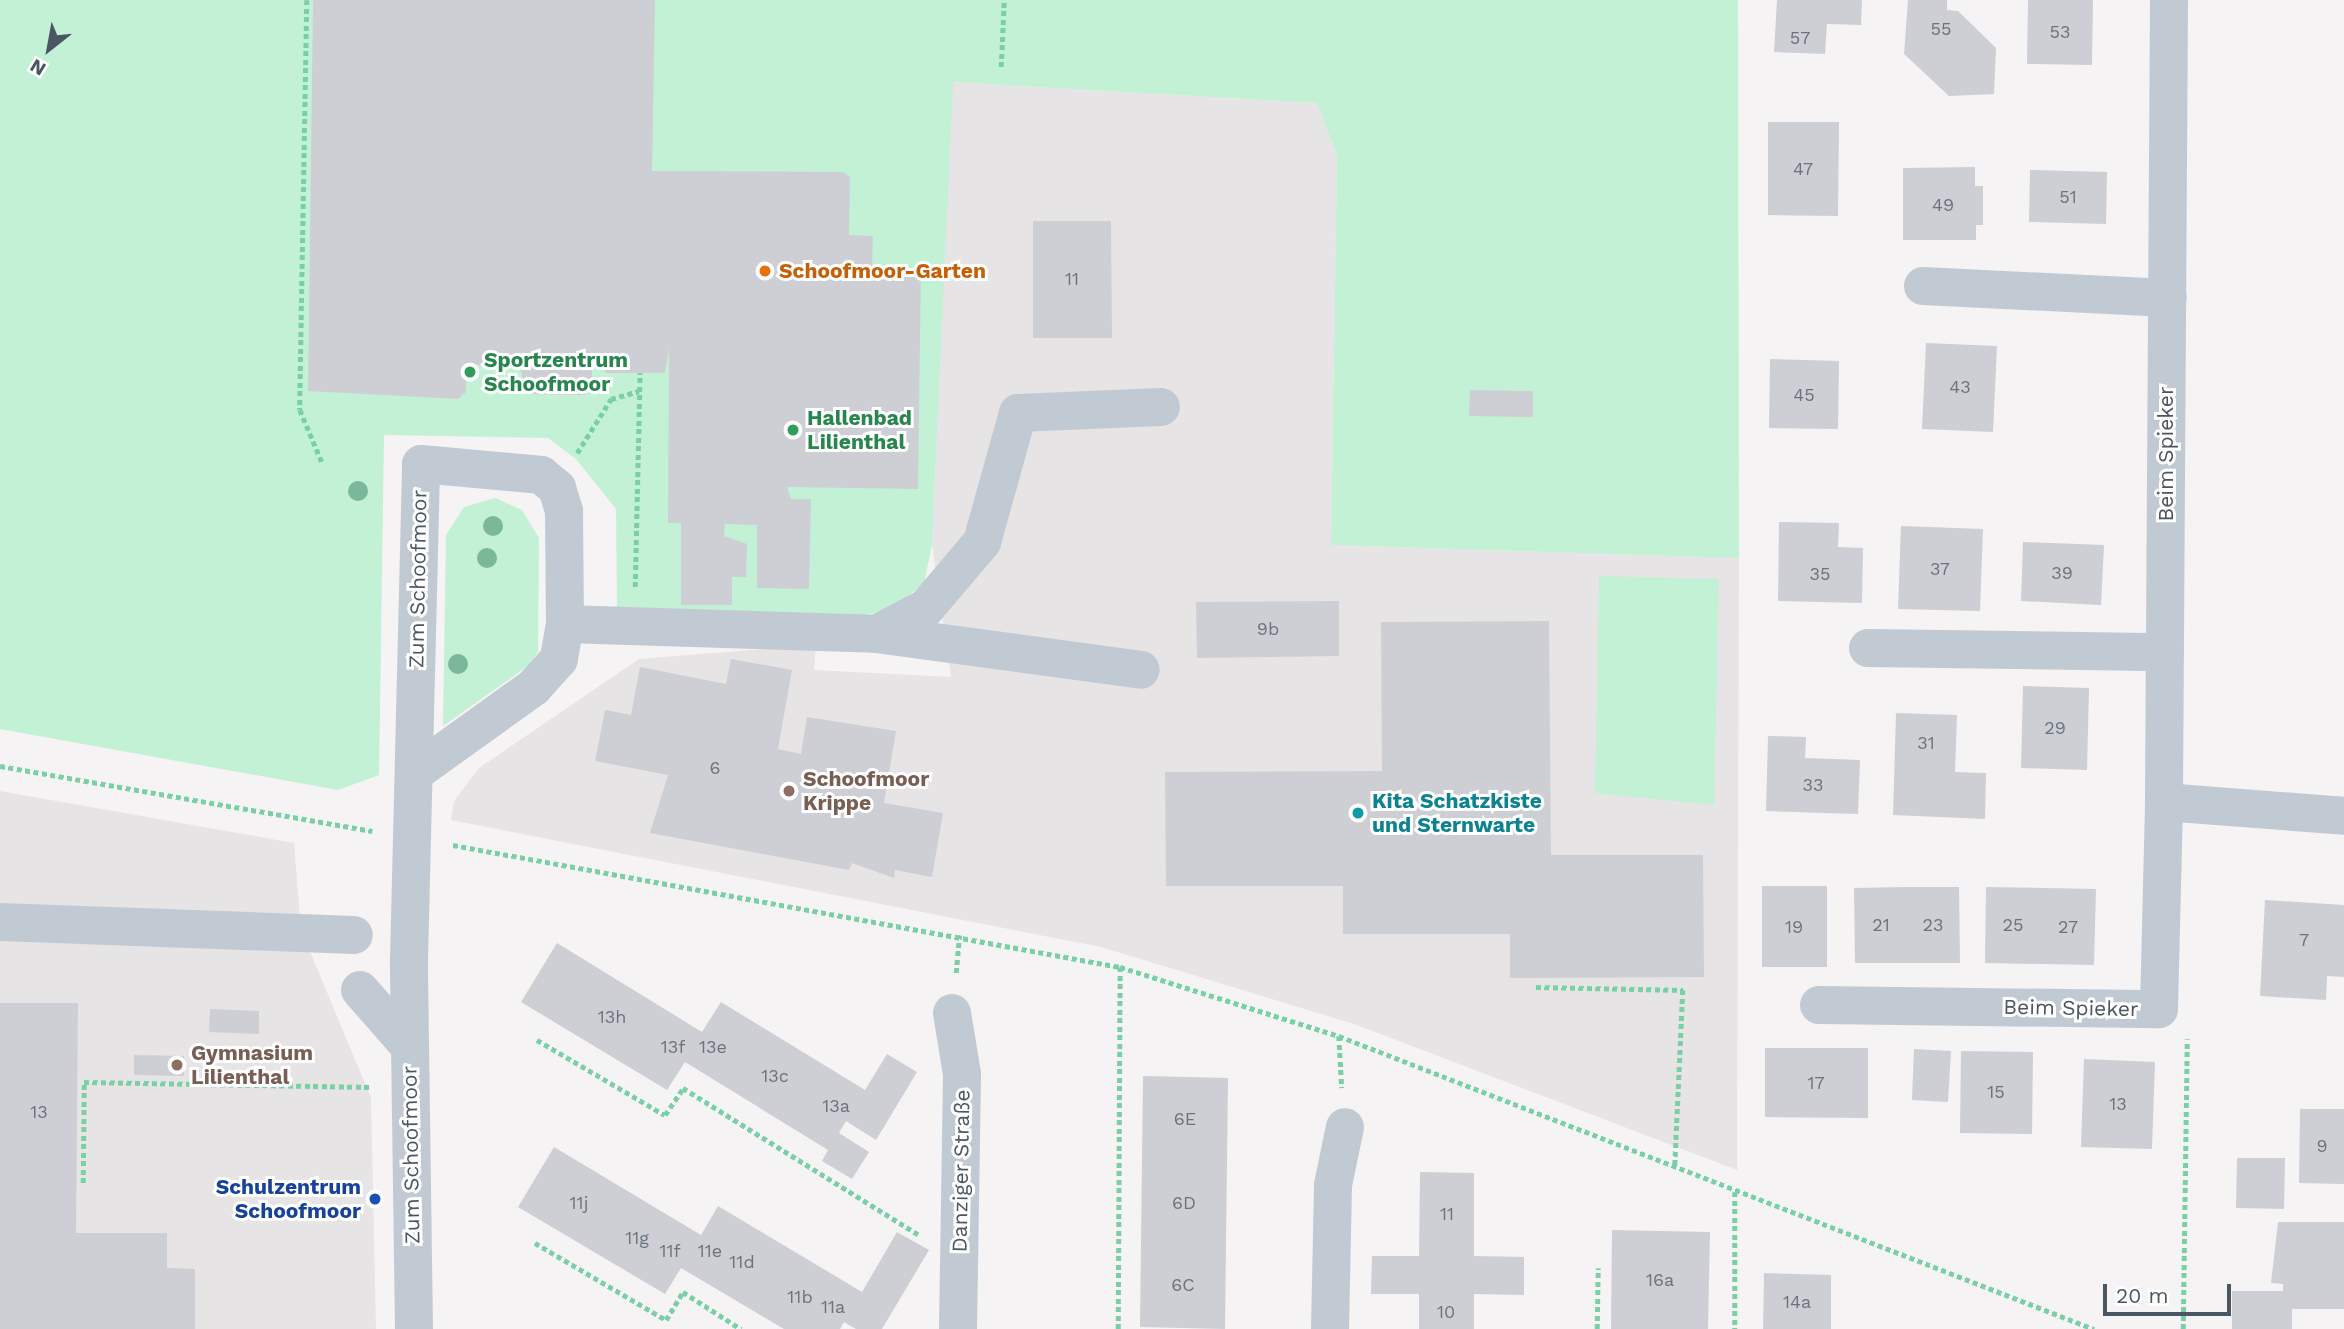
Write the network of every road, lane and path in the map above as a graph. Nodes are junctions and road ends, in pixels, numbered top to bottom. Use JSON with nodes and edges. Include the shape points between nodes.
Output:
{"nodes":[{"id":1,"x":307,"y":0,"type":"edge"},
{"id":2,"x":1004,"y":0,"type":"edge"},
{"id":3,"x":2169,"y":0,"type":"edge"},
{"id":4,"x":1002,"y":67,"type":"dead end"},
{"id":5,"x":1923,"y":286,"type":"dead end"},
{"id":6,"x":2168,"y":298,"type":"junction"},
{"id":7,"x":640,"y":373,"type":"dead end"},
{"id":8,"x":639,"y":391,"type":"junction"},
{"id":9,"x":1161,"y":407,"type":"dead end"},
{"id":10,"x":603,"y":421,"type":"dead end"},
{"id":11,"x":322,"y":462,"type":"dead end"},
{"id":12,"x":565,"y":624,"type":"junction"},
{"id":13,"x":634,"y":626,"type":"junction"},
{"id":14,"x":876,"y":634,"type":"junction"},
{"id":15,"x":1868,"y":648,"type":"dead end"},
{"id":16,"x":2165,"y":652,"type":"junction"},
{"id":17,"x":1141,"y":670,"type":"dead end"},
{"id":18,"x":0,"y":766,"type":"edge"},
{"id":19,"x":417,"y":771,"type":"junction"},
{"id":20,"x":2164,"y":802,"type":"junction"},
{"id":21,"x":2344,"y":816,"type":"edge"},
{"id":22,"x":415,"y":839,"type":"junction"},
{"id":23,"x":0,"y":922,"type":"edge"},
{"id":24,"x":354,"y":935,"type":"dead end"},
{"id":25,"x":1120,"y":967,"type":"junction"},
{"id":26,"x":1536,"y":987,"type":"dead end"},
{"id":27,"x":360,"y":990,"type":"dead end"},
{"id":28,"x":1819,"y":1005,"type":"dead end"},
{"id":29,"x":2159,"y":1009,"type":"junction"},
{"id":30,"x":952,"y":1013,"type":"dead end"},
{"id":31,"x":1339,"y":1036,"type":"junction"},
{"id":32,"x":537,"y":1040,"type":"dead end"},
{"id":33,"x":410,"y":1047,"type":"junction"},
{"id":34,"x":411,"y":1088,"type":"junction"},
{"id":35,"x":1345,"y":1127,"type":"joint"},
{"id":36,"x":1675,"y":1168,"type":"junction"},
{"id":37,"x":83,"y":1183,"type":"dead end"},
{"id":38,"x":1735,"y":1192,"type":"junction"},
{"id":39,"x":959,"y":1238,"type":"junction"},
{"id":40,"x":535,"y":1243,"type":"dead end"},
{"id":41,"x":1598,"y":1268,"type":"dead end"},
{"id":42,"x":414,"y":1329,"type":"edge"},
{"id":43,"x":741,"y":1329,"type":"edge"},
{"id":44,"x":958,"y":1329,"type":"edge"},
{"id":45,"x":1118,"y":1329,"type":"edge"},
{"id":46,"x":1330,"y":1329,"type":"edge"},
{"id":47,"x":1597,"y":1329,"type":"edge"},
{"id":48,"x":1735,"y":1329,"type":"edge"},
{"id":49,"x":2094,"y":1329,"type":"edge"},
{"id":50,"x":2183,"y":1329,"type":"edge"}],
"edges":[{"from":1,"to":11,"type":"path","via":[[300,410]]},
{"from":2,"to":4,"type":"path"},
{"from":3,"to":6,"type":"street","name":"Beim Spieker"},
{"from":5,"to":6,"type":"street"},
{"from":6,"to":16,"type":"street","name":"Beim Spieker"},
{"from":7,"to":8,"type":"path"},
{"from":8,"to":10,"type":"path","via":[[611,399]]},
{"from":8,"to":13,"type":"path"},
{"from":9,"to":14,"type":"street","via":[[1018,413],[982,542],[926,608]]},
{"from":12,"to":13,"type":"street"},
{"from":12,"to":19,"type":"street","name":"Zum Schoofmoor","via":[[551,671]]},
{"from":12,"to":19,"type":"street","name":"Zum Schoofmoor","via":[[564,511],[551,481],[524,470],[421,464]]},
{"from":13,"to":14,"type":"street"},
{"from":14,"to":17,"type":"street"},
{"from":15,"to":16,"type":"street"},
{"from":16,"to":20,"type":"street","name":"Beim Spieker"},
{"from":18,"to":22,"type":"path"},
{"from":19,"to":22,"type":"street","name":"Zum Schoofmoor"},
{"from":20,"to":21,"type":"street"},
{"from":20,"to":29,"type":"street","name":"Beim Spieker"},
{"from":22,"to":25,"type":"path"},
{"from":22,"to":33,"type":"street","name":"Zum Schoofmoor"},
{"from":23,"to":24,"type":"street"},
{"from":25,"to":31,"type":"path"},
{"from":25,"to":45,"type":"path"},
{"from":26,"to":36,"type":"path","via":[[1683,990]]},
{"from":27,"to":33,"type":"street"},
{"from":28,"to":29,"type":"street","name":"Beim Spieker"},
{"from":29,"to":50,"type":"path","via":[[2188,1004]]},
{"from":30,"to":39,"type":"street","name":"Danziger Straße","via":[[962,1074]]},
{"from":31,"to":35,"type":"path"},
{"from":31,"to":36,"type":"path"},
{"from":32,"to":39,"type":"path","via":[[665,1115],[683,1088],[921,1236]]},
{"from":33,"to":34,"type":"street","name":"Zum Schoofmoor"},
{"from":34,"to":37,"type":"path","via":[[85,1082]]},
{"from":34,"to":42,"type":"street","name":"Zum Schoofmoor"},
{"from":35,"to":46,"type":"street","via":[[1333,1185]]},
{"from":36,"to":38,"type":"path"},
{"from":38,"to":48,"type":"path"},
{"from":38,"to":49,"type":"path"},
{"from":39,"to":44,"type":"street","name":"Danziger Straße"},
{"from":40,"to":43,"type":"path","via":[[666,1320],[683,1292]]},
{"from":41,"to":47,"type":"path"}]}
